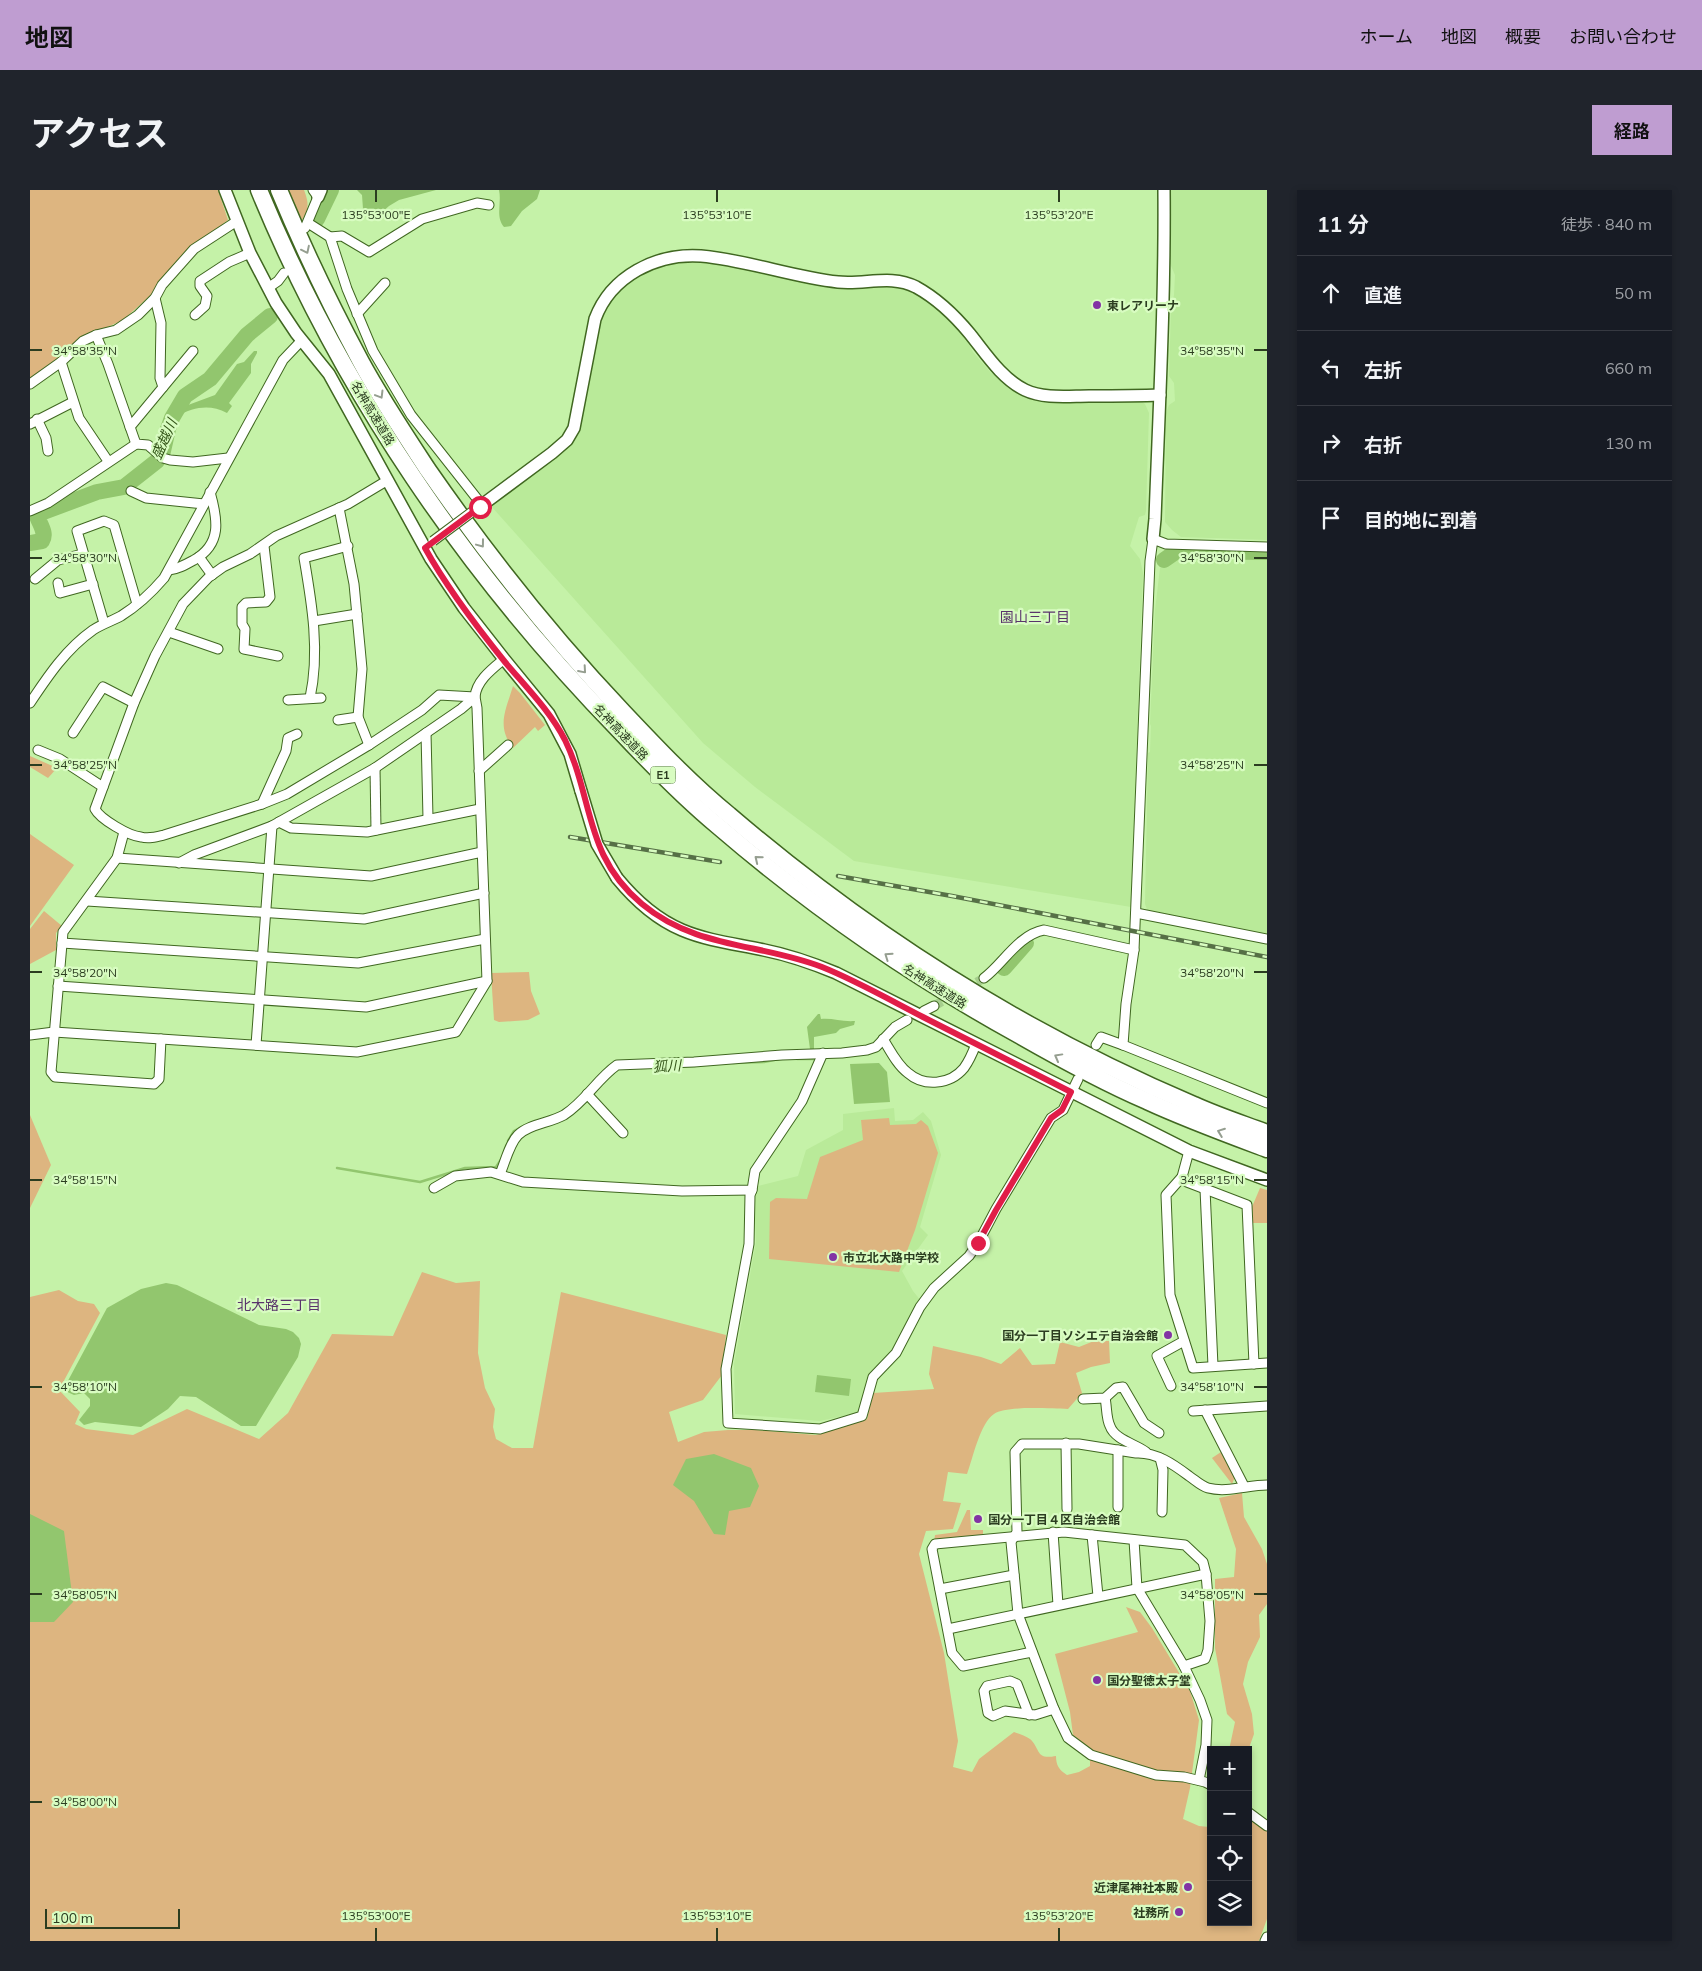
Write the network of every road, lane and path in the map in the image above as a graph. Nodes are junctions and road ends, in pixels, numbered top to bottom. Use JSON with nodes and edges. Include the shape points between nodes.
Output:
{"nodes":[{"id":1,"x":225,"y":190,"type":"edge"},
{"id":2,"x":259,"y":190,"type":"edge"},
{"id":3,"x":279,"y":190,"type":"edge"},
{"id":4,"x":1164,"y":190,"type":"edge"},
{"id":5,"x":317,"y":192,"type":"edge"},
{"id":6,"x":489,"y":205,"type":"dead end"},
{"id":7,"x":237,"y":221,"type":"junction"},
{"id":8,"x":330,"y":237,"type":"junction"},
{"id":9,"x":250,"y":253,"type":"junction"},
{"id":10,"x":284,"y":273,"type":"dead end"},
{"id":11,"x":385,"y":283,"type":"dead end"},
{"id":12,"x":268,"y":288,"type":"junction"},
{"id":13,"x":155,"y":298,"type":"junction"},
{"id":14,"x":357,"y":314,"type":"junction"},
{"id":15,"x":195,"y":315,"type":"dead end"},
{"id":16,"x":96,"y":335,"type":"junction"},
{"id":17,"x":302,"y":340,"type":"junction"},
{"id":18,"x":193,"y":351,"type":"dead end"},
{"id":19,"x":61,"y":362,"type":"junction"},
{"id":20,"x":30,"y":384,"type":"edge"},
{"id":21,"x":163,"y":387,"type":"junction"},
{"id":22,"x":1160,"y":395,"type":"junction"},
{"id":23,"x":73,"y":402,"type":"junction"},
{"id":24,"x":34,"y":422,"type":"edge"},
{"id":25,"x":130,"y":426,"type":"junction"},
{"id":26,"x":136,"y":444,"type":"junction"},
{"id":27,"x":48,"y":452,"type":"dead end"},
{"id":28,"x":228,"y":458,"type":"junction"},
{"id":29,"x":108,"y":460,"type":"junction"},
{"id":30,"x":388,"y":480,"type":"junction"},
{"id":31,"x":131,"y":491,"type":"dead end"},
{"id":32,"x":210,"y":492,"type":"junction"},
{"id":33,"x":204,"y":504,"type":"junction"},
{"id":34,"x":479,"y":507,"type":"junction"},
{"id":35,"x":339,"y":508,"type":"junction"},
{"id":36,"x":30,"y":511,"type":"edge"},
{"id":37,"x":1153,"y":539,"type":"junction"},
{"id":38,"x":429,"y":545,"type":"junction"},
{"id":39,"x":264,"y":546,"type":"junction"},
{"id":40,"x":348,"y":546,"type":"junction"},
{"id":41,"x":1267,"y":547,"type":"edge"},
{"id":42,"x":84,"y":554,"type":"junction"},
{"id":43,"x":199,"y":557,"type":"junction"},
{"id":44,"x":169,"y":570,"type":"junction"},
{"id":45,"x":212,"y":575,"type":"junction"},
{"id":46,"x":35,"y":579,"type":"dead end"},
{"id":47,"x":58,"y":583,"type":"dead end"},
{"id":48,"x":92,"y":584,"type":"junction"},
{"id":49,"x":137,"y":604,"type":"junction"},
{"id":50,"x":357,"y":614,"type":"junction"},
{"id":51,"x":314,"y":621,"type":"junction"},
{"id":52,"x":104,"y":624,"type":"junction"},
{"id":53,"x":169,"y":632,"type":"junction"},
{"id":54,"x":218,"y":649,"type":"dead end"},
{"id":55,"x":278,"y":656,"type":"dead end"},
{"id":56,"x":504,"y":659,"type":"junction"},
{"id":57,"x":32,"y":696,"type":"edge"},
{"id":58,"x":474,"y":697,"type":"junction"},
{"id":59,"x":310,"y":698,"type":"junction"},
{"id":60,"x":320,"y":698,"type":"dead end"},
{"id":61,"x":288,"y":700,"type":"dead end"},
{"id":62,"x":134,"y":703,"type":"junction"},
{"id":63,"x":358,"y":717,"type":"junction"},
{"id":64,"x":338,"y":720,"type":"dead end"},
{"id":65,"x":73,"y":733,"type":"dead end"},
{"id":66,"x":426,"y":733,"type":"junction"},
{"id":67,"x":297,"y":734,"type":"dead end"},
{"id":68,"x":369,"y":745,"type":"junction"},
{"id":69,"x":508,"y":745,"type":"dead end"},
{"id":70,"x":38,"y":750,"type":"dead end"},
{"id":71,"x":375,"y":768,"type":"junction"},
{"id":72,"x":479,"y":771,"type":"junction"},
{"id":73,"x":103,"y":787,"type":"junction"},
{"id":74,"x":262,"y":804,"type":"junction"},
{"id":75,"x":480,"y":809,"type":"junction"},
{"id":76,"x":428,"y":818,"type":"junction"},
{"id":77,"x":276,"y":824,"type":"junction"},
{"id":78,"x":376,"y":830,"type":"junction"},
{"id":79,"x":124,"y":832,"type":"junction"},
{"id":80,"x":482,"y":852,"type":"junction"},
{"id":81,"x":117,"y":858,"type":"junction"},
{"id":82,"x":179,"y":863,"type":"junction"},
{"id":83,"x":269,"y":869,"type":"junction"},
{"id":84,"x":484,"y":893,"type":"junction"},
{"id":85,"x":87,"y":901,"type":"junction"},
{"id":86,"x":266,"y":913,"type":"junction"},
{"id":87,"x":1136,"y":913,"type":"junction"},
{"id":88,"x":485,"y":939,"type":"junction"},
{"id":89,"x":1267,"y":939,"type":"edge"},
{"id":90,"x":62,"y":943,"type":"junction"},
{"id":91,"x":1134,"y":950,"type":"junction"},
{"id":92,"x":263,"y":956,"type":"junction"},
{"id":93,"x":984,"y":978,"type":"tunnel mouth"},
{"id":94,"x":487,"y":981,"type":"junction"},
{"id":95,"x":58,"y":986,"type":"junction"},
{"id":96,"x":260,"y":1000,"type":"junction"},
{"id":97,"x":934,"y":1006,"type":"tunnel mouth"},
{"id":98,"x":924,"y":1011,"type":"dead end"},
{"id":99,"x":907,"y":1020,"type":"dead end"},
{"id":100,"x":54,"y":1032,"type":"junction"},
{"id":101,"x":30,"y":1035,"type":"edge"},
{"id":102,"x":161,"y":1039,"type":"junction"},
{"id":103,"x":883,"y":1039,"type":"junction"},
{"id":104,"x":976,"y":1044,"type":"junction"},
{"id":105,"x":1124,"y":1044,"type":"junction"},
{"id":106,"x":256,"y":1045,"type":"junction"},
{"id":107,"x":1096,"y":1045,"type":"dead end"},
{"id":108,"x":824,"y":1054,"type":"junction"},
{"id":109,"x":1078,"y":1079,"type":"dead end"},
{"id":110,"x":1071,"y":1092,"type":"junction"},
{"id":111,"x":587,"y":1094,"type":"junction"},
{"id":112,"x":1267,"y":1103,"type":"edge"},
{"id":113,"x":623,"y":1133,"type":"dead end"},
{"id":114,"x":1267,"y":1133,"type":"edge"},
{"id":115,"x":1267,"y":1149,"type":"edge"},
{"id":116,"x":1190,"y":1151,"type":"junction"},
{"id":117,"x":500,"y":1174,"type":"junction"},
{"id":118,"x":1182,"y":1177,"type":"junction"},
{"id":119,"x":1267,"y":1180,"type":"edge"},
{"id":120,"x":434,"y":1188,"type":"dead end"},
{"id":121,"x":1205,"y":1189,"type":"junction"},
{"id":122,"x":752,"y":1190,"type":"junction"},
{"id":123,"x":1184,"y":1341,"type":"junction"},
{"id":124,"x":1267,"y":1363,"type":"edge"},
{"id":125,"x":1254,"y":1364,"type":"junction"},
{"id":126,"x":1213,"y":1366,"type":"junction"},
{"id":127,"x":1171,"y":1386,"type":"dead end"},
{"id":128,"x":1083,"y":1398,"type":"dead end"},
{"id":129,"x":1105,"y":1398,"type":"junction"},
{"id":130,"x":1267,"y":1406,"type":"edge"},
{"id":131,"x":1205,"y":1410,"type":"junction"},
{"id":132,"x":1192,"y":1411,"type":"dead end"},
{"id":133,"x":1159,"y":1433,"type":"dead end"},
{"id":134,"x":1066,"y":1443,"type":"junction"},
{"id":135,"x":1118,"y":1450,"type":"junction"},
{"id":136,"x":1146,"y":1452,"type":"junction"},
{"id":137,"x":1160,"y":1458,"type":"junction"},
{"id":138,"x":1267,"y":1485,"type":"edge"},
{"id":139,"x":1244,"y":1486,"type":"junction"},
{"id":140,"x":1118,"y":1507,"type":"dead end"},
{"id":141,"x":1067,"y":1510,"type":"dead end"},
{"id":142,"x":1162,"y":1512,"type":"dead end"},
{"id":143,"x":1053,"y":1532,"type":"junction"},
{"id":144,"x":1092,"y":1534,"type":"junction"},
{"id":145,"x":1014,"y":1536,"type":"junction"},
{"id":146,"x":1134,"y":1540,"type":"junction"},
{"id":147,"x":1206,"y":1574,"type":"junction"},
{"id":148,"x":1014,"y":1575,"type":"junction"},
{"id":149,"x":1137,"y":1588,"type":"junction"},
{"id":150,"x":940,"y":1589,"type":"junction"},
{"id":151,"x":1098,"y":1596,"type":"junction"},
{"id":152,"x":1058,"y":1605,"type":"junction"},
{"id":153,"x":1018,"y":1614,"type":"junction"},
{"id":154,"x":948,"y":1630,"type":"junction"},
{"id":155,"x":1032,"y":1652,"type":"junction"},
{"id":156,"x":1184,"y":1666,"type":"junction"},
{"id":157,"x":1054,"y":1709,"type":"junction"},
{"id":158,"x":1029,"y":1715,"type":"junction"},
{"id":159,"x":1199,"y":1780,"type":"junction"},
{"id":160,"x":1207,"y":1783,"type":"edge"},
{"id":161,"x":1252,"y":1814,"type":"edge"},
{"id":162,"x":1266,"y":1823,"type":"edge"},
{"id":163,"x":1267,"y":1938,"type":"edge"},
{"id":164,"x":1265,"y":1941,"type":"edge"}],
"edges":[{"from":1,"to":7,"type":"street"},
{"from":115,"to":2,"type":"highway","name":"名神高速道路","number":"E1","one_way":true,"via":[[1147,1101],[1071,1064],[974,1010],[890,957],[777,874],[716,825],[657,770],[547,654],[442,520],[348,371],[272,224]]},
{"from":3,"to":114,"type":"highway","name":"名神高速道路","number":"E1","one_way":true,"via":[[361,363],[456,510],[591,679],[726,814],[843,906],[978,995],[1105,1064],[1195,1106]]},
{"from":4,"to":22,"type":"street"},
{"from":5,"to":8,"type":"street","via":[[306,226]]},
{"from":6,"to":8,"type":"street","via":[[477,203],[422,219],[369,252],[342,236]]},
{"from":7,"to":9,"type":"street"},
{"from":7,"to":13,"type":"street","via":[[194,249],[162,285]]},
{"from":8,"to":14,"type":"street"},
{"from":9,"to":12,"type":"street"},
{"from":9,"to":15,"type":"street","via":[[200,281],[207,296],[205,306]]},
{"from":10,"to":12,"type":"street"},
{"from":11,"to":14,"type":"street"},
{"from":12,"to":17,"type":"street"},
{"from":13,"to":16,"type":"street","via":[[116,330]]},
{"from":13,"to":21,"type":"street","via":[[160,323],[160,378]]},
{"from":14,"to":34,"type":"street","via":[[373,351],[411,416]]},
{"from":16,"to":19,"type":"street","via":[[83,341]]},
{"from":16,"to":25,"type":"street"},
{"from":17,"to":28,"type":"street","via":[[283,360]]},
{"from":17,"to":30,"type":"street","via":[[329,374]]},
{"from":18,"to":21,"type":"street"},
{"from":19,"to":20,"type":"street"},
{"from":19,"to":23,"type":"street"},
{"from":21,"to":25,"type":"street"},
{"from":22,"to":34,"type":"street","via":[[1047,396],[1026,391],[1006,377],[946,310],[916,288],[898,281],[839,282],[701,256],[674,258],[637,270],[613,289],[595,319],[572,433],[552,453]]},
{"from":22,"to":37,"type":"street"},
{"from":23,"to":24,"type":"street"},
{"from":23,"to":29,"type":"street","via":[[79,418]]},
{"from":24,"to":27,"type":"street","via":[[46,438]]},
{"from":25,"to":26,"type":"street"},
{"from":26,"to":28,"type":"street","via":[[148,445],[160,456],[193,462]]},
{"from":26,"to":29,"type":"street"},
{"from":28,"to":32,"type":"street"},
{"from":29,"to":36,"type":"street","via":[[48,503]]},
{"from":30,"to":35,"type":"street"},
{"from":30,"to":38,"type":"street"},
{"from":31,"to":33,"type":"street","via":[[146,498]]},
{"from":32,"to":33,"type":"street"},
{"from":32,"to":43,"type":"street","via":[[215,533],[213,544]]},
{"from":33,"to":44,"type":"street"},
{"from":34,"to":38,"type":"street","bridge":true},
{"from":35,"to":39,"type":"street","via":[[276,536]]},
{"from":35,"to":40,"type":"street"},
{"from":37,"to":41,"type":"street","via":[[1166,544]]},
{"from":37,"to":87,"type":"street"},
{"from":38,"to":56,"type":"street","via":[[464,608]]},
{"from":39,"to":45,"type":"street"},
{"from":39,"to":55,"type":"street","via":[[270,597],[266,602],[246,603],[242,607],[242,624],[246,629],[244,649]]},
{"from":40,"to":50,"type":"street"},
{"from":40,"to":51,"type":"street","via":[[304,558]]},
{"from":42,"to":46,"type":"street","via":[[58,560]]},
{"from":42,"to":48,"type":"street"},
{"from":42,"to":49,"type":"street","via":[[77,532],[104,521],[114,525]]},
{"from":43,"to":44,"type":"street"},
{"from":43,"to":45,"type":"street"},
{"from":44,"to":49,"type":"street","via":[[152,592]]},
{"from":45,"to":53,"type":"street","via":[[183,604]]},
{"from":47,"to":48,"type":"street","via":[[60,593]]},
{"from":48,"to":52,"type":"street"},
{"from":49,"to":52,"type":"street"},
{"from":50,"to":51,"type":"street"},
{"from":50,"to":63,"type":"street","via":[[362,669]]},
{"from":51,"to":59,"type":"street"},
{"from":52,"to":57,"type":"street","via":[[63,657]]},
{"from":53,"to":54,"type":"street"},
{"from":53,"to":62,"type":"street"},
{"from":56,"to":58,"type":"street","via":[[484,678]]},
{"from":56,"to":104,"type":"street","bridge":true,"via":[[558,728],[570,754],[597,844],[617,878],[654,914],[682,930],[716,941],[781,954],[823,968]]},
{"from":58,"to":66,"type":"street"},
{"from":58,"to":68,"type":"street","via":[[439,695]]},
{"from":58,"to":72,"type":"street"},
{"from":59,"to":60,"type":"street"},
{"from":59,"to":61,"type":"street"},
{"from":62,"to":65,"type":"street","via":[[103,687]]},
{"from":62,"to":73,"type":"street"},
{"from":63,"to":64,"type":"street"},
{"from":63,"to":68,"type":"street"},
{"from":66,"to":71,"type":"street"},
{"from":66,"to":76,"type":"street"},
{"from":67,"to":74,"type":"street","via":[[288,738],[286,751]]},
{"from":68,"to":74,"type":"street","via":[[288,794]]},
{"from":69,"to":72,"type":"street"},
{"from":70,"to":73,"type":"street","via":[[60,759]]},
{"from":71,"to":77,"type":"street"},
{"from":71,"to":78,"type":"street"},
{"from":72,"to":75,"type":"street"},
{"from":73,"to":79,"type":"street","via":[[95,809],[98,815]]},
{"from":74,"to":79,"type":"street","via":[[150,838]]},
{"from":75,"to":76,"type":"street"},
{"from":75,"to":80,"type":"street"},
{"from":76,"to":78,"type":"street"},
{"from":77,"to":78,"type":"street","via":[[291,828]]},
{"from":77,"to":82,"type":"street"},
{"from":77,"to":83,"type":"street"},
{"from":79,"to":81,"type":"street"},
{"from":80,"to":83,"type":"street","via":[[371,876]]},
{"from":80,"to":84,"type":"street"},
{"from":81,"to":82,"type":"street"},
{"from":81,"to":85,"type":"street"},
{"from":82,"to":83,"type":"street"},
{"from":83,"to":86,"type":"street"},
{"from":84,"to":86,"type":"street","via":[[364,919]]},
{"from":84,"to":88,"type":"street"},
{"from":85,"to":86,"type":"street"},
{"from":85,"to":90,"type":"street","via":[[63,932]]},
{"from":86,"to":92,"type":"street"},
{"from":87,"to":89,"type":"street"},
{"from":87,"to":91,"type":"street"},
{"from":88,"to":92,"type":"street","via":[[358,963]]},
{"from":88,"to":94,"type":"street"},
{"from":90,"to":92,"type":"street"},
{"from":90,"to":95,"type":"street"},
{"from":91,"to":93,"type":"street","via":[[1044,930],[1027,936]]},
{"from":91,"to":105,"type":"street"},
{"from":92,"to":96,"type":"street"},
{"from":94,"to":96,"type":"street","via":[[366,1007]]},
{"from":94,"to":106,"type":"street","via":[[456,1032],[356,1052]]},
{"from":95,"to":96,"type":"street"},
{"from":95,"to":100,"type":"street"},
{"from":96,"to":106,"type":"street"},
{"from":97,"to":98,"type":"street"},
{"from":99,"to":103,"type":"street"},
{"from":100,"to":101,"type":"street"},
{"from":100,"to":102,"type":"street"},
{"from":100,"to":102,"type":"street","via":[[51,1072],[55,1077],[154,1084],[158,1079]]},
{"from":102,"to":106,"type":"street"},
{"from":103,"to":104,"type":"street","via":[[907,1073],[928,1082],[942,1082],[953,1077],[963,1069]]},
{"from":103,"to":108,"type":"street","via":[[876,1047],[867,1050]]},
{"from":104,"to":110,"type":"street"},
{"from":105,"to":107,"type":"street","via":[[1101,1037]]},
{"from":105,"to":112,"type":"street"},
{"from":108,"to":111,"type":"street","via":[[618,1065]]},
{"from":108,"to":122,"type":"street","via":[[802,1101],[755,1171]]},
{"from":109,"to":110,"type":"street"},
{"from":110,"to":116,"type":"street"},
{"from":110,"to":122,"type":"street","via":[[1062,1110],[1051,1118],[969,1256],[934,1288],[896,1353],[873,1377],[862,1416],[820,1428],[728,1424],[726,1369],[749,1244]]},
{"from":111,"to":113,"type":"street"},
{"from":111,"to":117,"type":"street","via":[[566,1114],[523,1131],[516,1137]]},
{"from":116,"to":118,"type":"street"},
{"from":116,"to":119,"type":"street"},
{"from":117,"to":120,"type":"street","via":[[455,1176]]},
{"from":117,"to":122,"type":"street","via":[[523,1182],[682,1191]]},
{"from":118,"to":121,"type":"street"},
{"from":118,"to":123,"type":"street","via":[[1166,1194],[1170,1295]]},
{"from":121,"to":125,"type":"street","via":[[1247,1205]]},
{"from":121,"to":126,"type":"street"},
{"from":123,"to":126,"type":"street","via":[[1193,1368]]},
{"from":123,"to":127,"type":"street","via":[[1157,1356]]},
{"from":124,"to":125,"type":"street"},
{"from":125,"to":126,"type":"street"},
{"from":128,"to":129,"type":"street"},
{"from":129,"to":133,"type":"street","via":[[1116,1388],[1124,1387],[1144,1423]]},
{"from":129,"to":136,"type":"street","via":[[1112,1430]]},
{"from":130,"to":131,"type":"street"},
{"from":131,"to":132,"type":"street"},
{"from":131,"to":139,"type":"street"},
{"from":134,"to":135,"type":"street"},
{"from":134,"to":141,"type":"street"},
{"from":134,"to":145,"type":"street","via":[[1022,1444],[1015,1452],[1017,1532]]},
{"from":135,"to":136,"type":"street"},
{"from":135,"to":140,"type":"street"},
{"from":136,"to":137,"type":"street"},
{"from":137,"to":139,"type":"street","via":[[1207,1488],[1220,1490]]},
{"from":137,"to":142,"type":"street","via":[[1163,1470]]},
{"from":138,"to":139,"type":"street"},
{"from":143,"to":144,"type":"street"},
{"from":143,"to":145,"type":"street"},
{"from":143,"to":152,"type":"street"},
{"from":144,"to":146,"type":"street"},
{"from":144,"to":151,"type":"street"},
{"from":145,"to":148,"type":"street","via":[[1011,1542]]},
{"from":145,"to":150,"type":"street","via":[[935,1544],[932,1549]]},
{"from":146,"to":147,"type":"street","via":[[1185,1545],[1203,1562]]},
{"from":146,"to":149,"type":"street"},
{"from":147,"to":149,"type":"street"},
{"from":147,"to":156,"type":"street","via":[[1210,1621],[1208,1650],[1205,1659]]},
{"from":148,"to":150,"type":"street"},
{"from":148,"to":153,"type":"street"},
{"from":149,"to":151,"type":"street"},
{"from":149,"to":156,"type":"street"},
{"from":150,"to":154,"type":"street"},
{"from":151,"to":152,"type":"street"},
{"from":152,"to":153,"type":"street"},
{"from":153,"to":154,"type":"street"},
{"from":153,"to":155,"type":"street"},
{"from":154,"to":155,"type":"street","via":[[952,1653],[963,1666]]},
{"from":155,"to":157,"type":"street"},
{"from":156,"to":159,"type":"street","via":[[1207,1720]]},
{"from":157,"to":158,"type":"street"},
{"from":157,"to":159,"type":"street","via":[[1068,1738],[1091,1755],[1156,1775]]},
{"from":158,"to":158,"type":"street","via":[[1005,1712],[994,1716],[988,1713],[984,1691],[987,1686],[1016,1684]]},
{"from":159,"to":160,"type":"street"},
{"from":161,"to":162,"type":"street"},
{"from":163,"to":164,"type":"street"}]}
